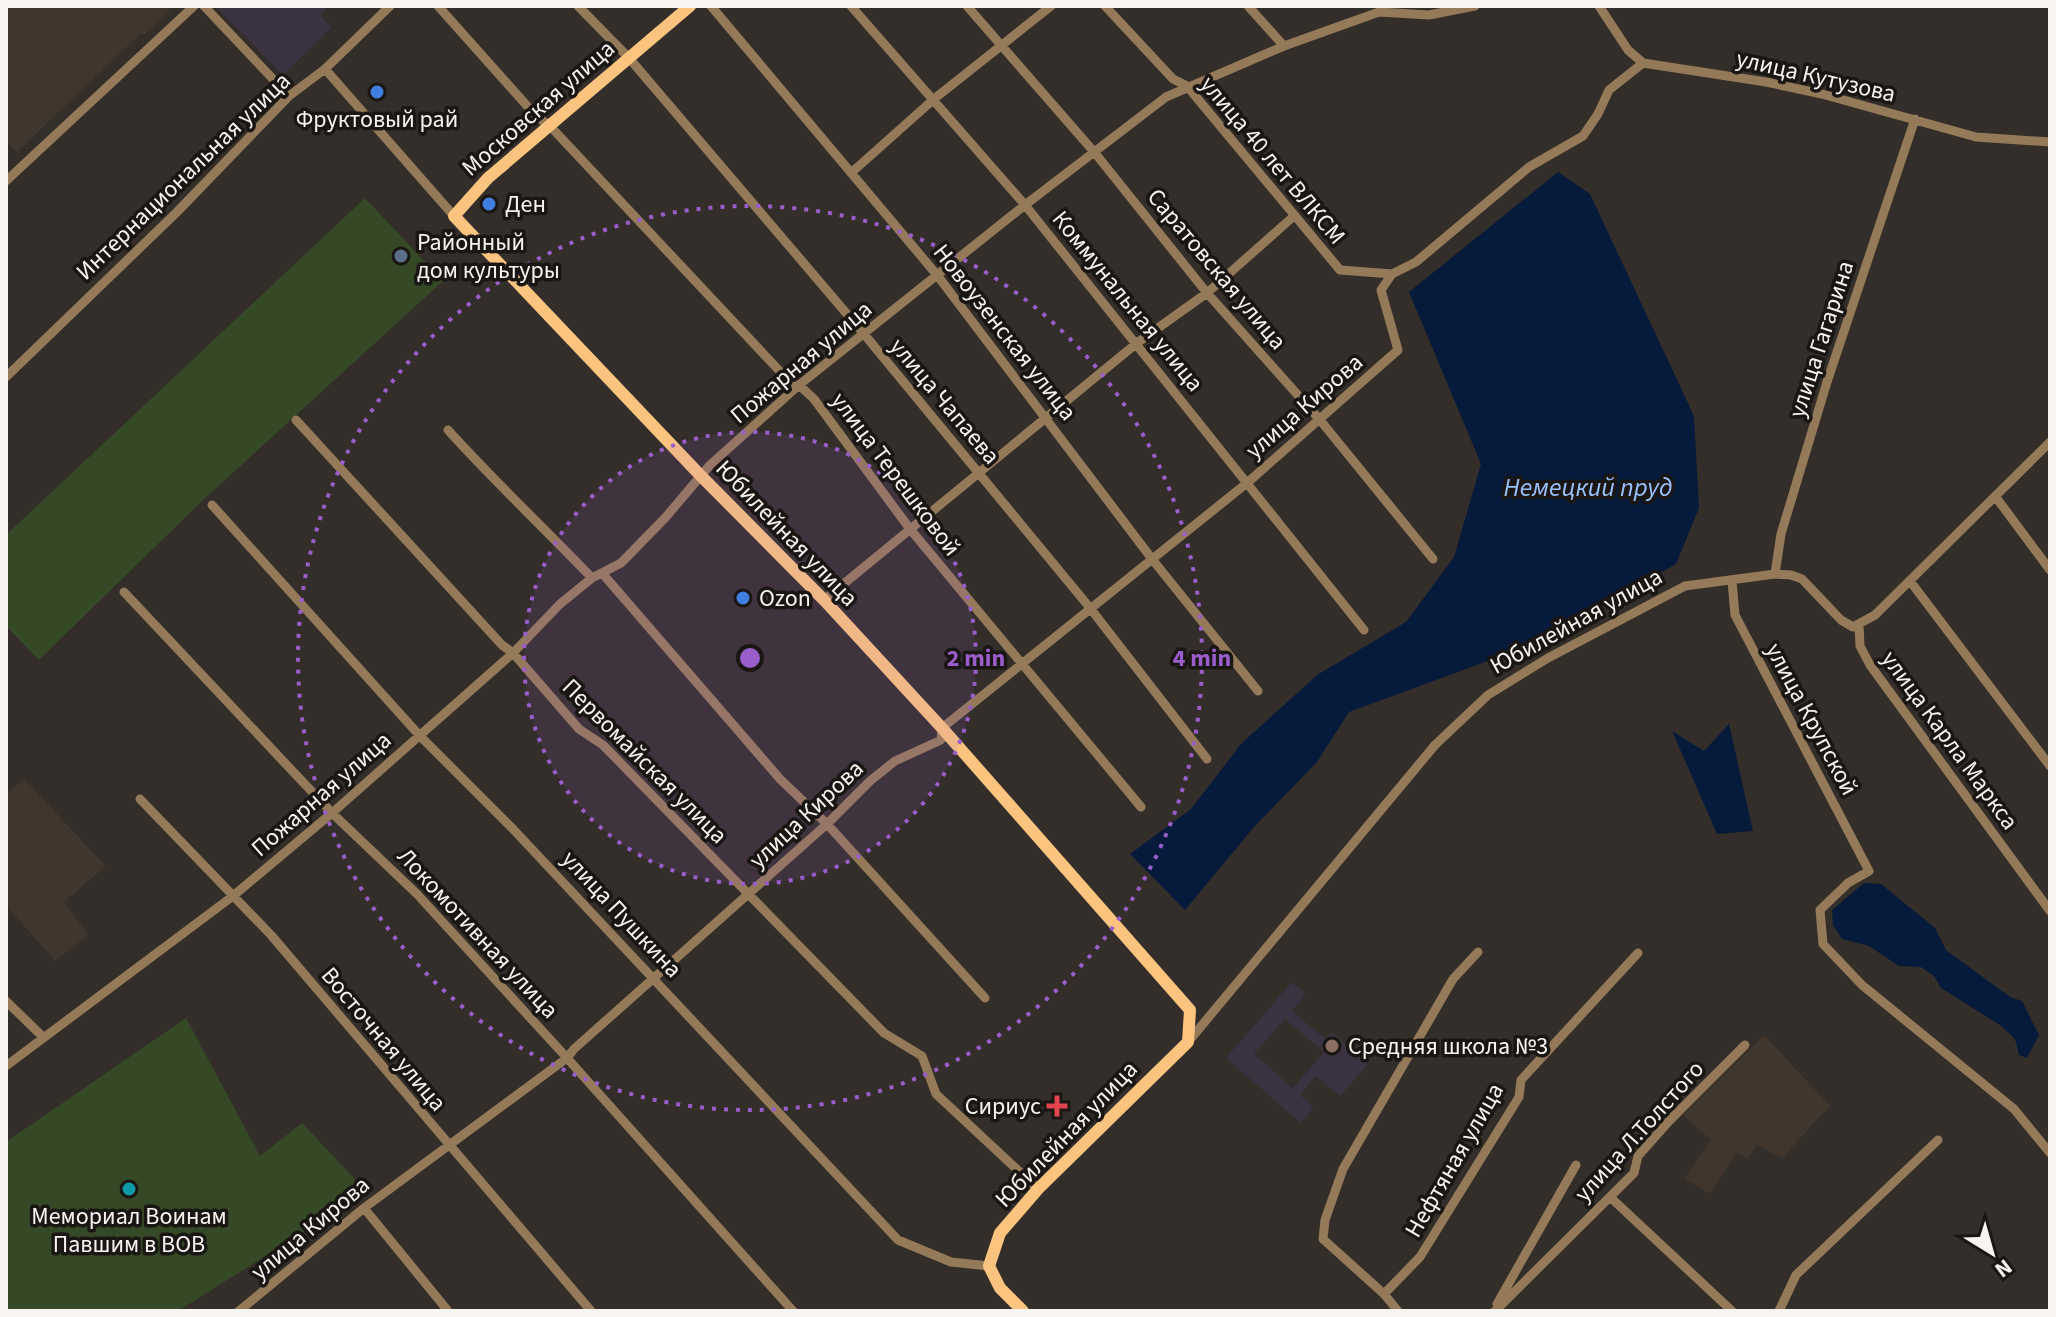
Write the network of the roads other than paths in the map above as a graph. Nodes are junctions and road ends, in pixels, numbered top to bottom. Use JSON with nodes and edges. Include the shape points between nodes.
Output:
{"nodes":[{"id":1,"x":194,"y":6,"type":"edge"},
{"id":2,"x":204,"y":6,"type":"edge"},
{"id":3,"x":390,"y":6,"type":"edge"},
{"id":4,"x":438,"y":6,"type":"edge"},
{"id":5,"x":578,"y":6,"type":"edge"},
{"id":6,"x":690,"y":6,"type":"edge"},
{"id":7,"x":711,"y":6,"type":"edge"},
{"id":8,"x":851,"y":6,"type":"edge"},
{"id":9,"x":967,"y":6,"type":"edge"},
{"id":10,"x":1051,"y":6,"type":"edge"},
{"id":11,"x":1105,"y":6,"type":"edge"},
{"id":12,"x":1248,"y":6,"type":"edge"},
{"id":13,"x":1599,"y":6,"type":"edge"},
{"id":14,"x":1470,"y":7,"type":"edge"},
{"id":15,"x":1377,"y":9,"type":"edge"},
{"id":16,"x":1002,"y":46,"type":"junction"},
{"id":17,"x":1284,"y":46,"type":"junction"},
{"id":18,"x":629,"y":58,"type":"junction"},
{"id":19,"x":1643,"y":63,"type":"junction"},
{"id":20,"x":325,"y":69,"type":"junction"},
{"id":21,"x":1187,"y":86,"type":"junction"},
{"id":22,"x":289,"y":96,"type":"junction"},
{"id":23,"x":934,"y":99,"type":"junction"},
{"id":24,"x":1915,"y":119,"type":"junction"},
{"id":25,"x":549,"y":125,"type":"junction"},
{"id":26,"x":2050,"y":141,"type":"edge"},
{"id":27,"x":1095,"y":153,"type":"junction"},
{"id":28,"x":851,"y":173,"type":"junction"},
{"id":29,"x":6,"y":181,"type":"edge"},
{"id":30,"x":1025,"y":205,"type":"junction"},
{"id":31,"x":454,"y":216,"type":"junction"},
{"id":32,"x":1294,"y":216,"type":"junction"},
{"id":33,"x":1392,"y":274,"type":"junction"},
{"id":34,"x":937,"y":275,"type":"junction"},
{"id":35,"x":1207,"y":293,"type":"junction"},
{"id":36,"x":864,"y":334,"type":"junction"},
{"id":37,"x":1137,"y":343,"type":"junction"},
{"id":38,"x":7,"y":374,"type":"edge"},
{"id":39,"x":799,"y":385,"type":"junction"},
{"id":40,"x":1046,"y":416,"type":"junction"},
{"id":41,"x":296,"y":420,"type":"dead end"},
{"id":42,"x":1320,"y":420,"type":"junction"},
{"id":43,"x":448,"y":430,"type":"dead end"},
{"id":44,"x":2050,"y":442,"type":"edge"},
{"id":45,"x":978,"y":472,"type":"junction"},
{"id":46,"x":700,"y":475,"type":"junction"},
{"id":47,"x":1247,"y":483,"type":"junction"},
{"id":48,"x":1995,"y":496,"type":"junction"},
{"id":49,"x":212,"y":505,"type":"dead end"},
{"id":50,"x":910,"y":529,"type":"junction"},
{"id":51,"x":1152,"y":559,"type":"junction"},
{"id":52,"x":1433,"y":559,"type":"dead end"},
{"id":53,"x":2050,"y":570,"type":"edge"},
{"id":54,"x":602,"y":573,"type":"junction"},
{"id":55,"x":1775,"y":574,"type":"junction"},
{"id":56,"x":592,"y":578,"type":"junction"},
{"id":57,"x":1732,"y":581,"type":"junction"},
{"id":58,"x":1910,"y":581,"type":"junction"},
{"id":59,"x":124,"y":592,"type":"dead end"},
{"id":60,"x":824,"y":600,"type":"junction"},
{"id":61,"x":1090,"y":608,"type":"junction"},
{"id":62,"x":1859,"y":625,"type":"junction"},
{"id":63,"x":1364,"y":630,"type":"dead end"},
{"id":64,"x":513,"y":653,"type":"junction"},
{"id":65,"x":1022,"y":664,"type":"junction"},
{"id":66,"x":1258,"y":691,"type":"dead end"},
{"id":67,"x":942,"y":728,"type":"junction"},
{"id":68,"x":420,"y":736,"type":"junction"},
{"id":69,"x":1207,"y":759,"type":"dead end"},
{"id":70,"x":2050,"y":766,"type":"edge"},
{"id":71,"x":140,"y":799,"type":"dead end"},
{"id":72,"x":1141,"y":807,"type":"dead end"},
{"id":73,"x":332,"y":813,"type":"junction"},
{"id":74,"x":827,"y":824,"type":"junction"},
{"id":75,"x":749,"y":894,"type":"junction"},
{"id":76,"x":233,"y":896,"type":"junction"},
{"id":77,"x":2050,"y":911,"type":"edge"},
{"id":78,"x":1478,"y":952,"type":"dead end"},
{"id":79,"x":1638,"y":953,"type":"dead end"},
{"id":80,"x":652,"y":980,"type":"junction"},
{"id":81,"x":985,"y":998,"type":"dead end"},
{"id":82,"x":6,"y":1001,"type":"edge"},
{"id":83,"x":43,"y":1037,"type":"junction"},
{"id":84,"x":1188,"y":1042,"type":"junction"},
{"id":85,"x":1745,"y":1045,"type":"dead end"},
{"id":86,"x":567,"y":1058,"type":"junction"},
{"id":87,"x":6,"y":1066,"type":"edge"},
{"id":88,"x":1938,"y":1140,"type":"dead end"},
{"id":89,"x":448,"y":1145,"type":"junction"},
{"id":90,"x":2050,"y":1153,"type":"edge"},
{"id":91,"x":1576,"y":1165,"type":"dead end"},
{"id":92,"x":1038,"y":1189,"type":"junction"},
{"id":93,"x":1610,"y":1197,"type":"junction"},
{"id":94,"x":364,"y":1208,"type":"junction"},
{"id":95,"x":989,"y":1266,"type":"junction"},
{"id":96,"x":1384,"y":1294,"type":"junction"},
{"id":97,"x":253,"y":1302,"type":"junction"},
{"id":98,"x":239,"y":1311,"type":"edge"},
{"id":99,"x":261,"y":1311,"type":"edge"},
{"id":100,"x":448,"y":1311,"type":"edge"},
{"id":101,"x":591,"y":1311,"type":"edge"},
{"id":102,"x":793,"y":1311,"type":"edge"},
{"id":103,"x":1023,"y":1311,"type":"edge"},
{"id":104,"x":1398,"y":1311,"type":"edge"},
{"id":105,"x":1494,"y":1311,"type":"edge"},
{"id":106,"x":1732,"y":1311,"type":"edge"},
{"id":107,"x":1779,"y":1311,"type":"edge"}],
"edges":[{"from":1,"to":29,"type":"street"},
{"from":2,"to":22,"type":"street"},
{"from":3,"to":20,"type":"street","name":"Интернациональная улица"},
{"from":4,"to":25,"type":"street","name":"улица Терешковой"},
{"from":5,"to":18,"type":"street","name":"улица Чапаева"},
{"from":6,"to":18,"type":"main road","name":"Московская улица"},
{"from":7,"to":28,"type":"street","name":"Новоузенская улица"},
{"from":8,"to":23,"type":"street","name":"Коммунальная улица"},
{"from":9,"to":16,"type":"street","name":"Саратовская улица"},
{"from":10,"to":16,"type":"street"},
{"from":11,"to":21,"type":"street","name":"улица 40 лет ВЛКСМ","via":[[1173,79]]},
{"from":12,"to":17,"type":"street"},
{"from":13,"to":19,"type":"street"},
{"from":14,"to":15,"type":"street","name":"Пожарная улица","via":[[1429,15]]},
{"from":15,"to":17,"type":"street","name":"Пожарная улица"},
{"from":16,"to":23,"type":"street"},
{"from":16,"to":27,"type":"street","name":"Саратовская улица"},
{"from":17,"to":21,"type":"street","name":"Пожарная улица"},
{"from":18,"to":25,"type":"main road","name":"Московская улица"},
{"from":18,"to":36,"type":"street","name":"улица Чапаева"},
{"from":19,"to":24,"type":"street","name":"улица Кутузова","via":[[1780,85]]},
{"from":19,"to":33,"type":"street","via":[[1609,90],[1583,136],[1529,167],[1416,262]]},
{"from":20,"to":22,"type":"street","name":"Интернациональная улица"},
{"from":20,"to":31,"type":"street","name":"Юбилейная улица"},
{"from":21,"to":27,"type":"street","name":"Пожарная улица"},
{"from":21,"to":32,"type":"street","name":"улица 40 лет ВЛКСМ"},
{"from":22,"to":38,"type":"street","name":"Интернациональная улица"},
{"from":23,"to":28,"type":"street"},
{"from":23,"to":30,"type":"street","name":"Коммунальная улица"},
{"from":24,"to":26,"type":"street","name":"улица Кутузова","via":[[1976,137]]},
{"from":24,"to":55,"type":"street","name":"улица Гагарина","via":[[1827,382],[1781,534]]},
{"from":25,"to":31,"type":"main road","name":"Московская улица"},
{"from":25,"to":39,"type":"street","name":"улица Терешковой","via":[[788,380]]},
{"from":27,"to":30,"type":"street","name":"Пожарная улица"},
{"from":27,"to":35,"type":"street","name":"Саратовская улица"},
{"from":28,"to":34,"type":"street","name":"Новоузенская улица"},
{"from":30,"to":34,"type":"street","name":"Пожарная улица"},
{"from":30,"to":37,"type":"street","name":"Коммунальная улица"},
{"from":31,"to":46,"type":"main road","name":"Юбилейная улица"},
{"from":32,"to":33,"type":"street","name":"улица 40 лет ВЛКСМ","via":[[1340,270]]},
{"from":32,"to":35,"type":"street"},
{"from":33,"to":42,"type":"street","name":"улица Кирова","via":[[1381,290],[1398,350]]},
{"from":34,"to":36,"type":"street","name":"Пожарная улица"},
{"from":34,"to":40,"type":"street","name":"Новоузенская улица"},
{"from":35,"to":37,"type":"street"},
{"from":35,"to":42,"type":"street","name":"Саратовская улица"},
{"from":36,"to":39,"type":"street","name":"Пожарная улица"},
{"from":36,"to":45,"type":"street","name":"улица Чапаева"},
{"from":37,"to":40,"type":"street"},
{"from":37,"to":47,"type":"street","name":"Коммунальная улица"},
{"from":39,"to":46,"type":"street","name":"Пожарная улица"},
{"from":39,"to":50,"type":"street","name":"улица Терешковой"},
{"from":40,"to":45,"type":"street"},
{"from":40,"to":51,"type":"street","name":"Новоузенская улица"},
{"from":41,"to":64,"type":"street","name":"Первомайская улица"},
{"from":42,"to":47,"type":"street","name":"улица Кирова"},
{"from":42,"to":52,"type":"street","name":"Саратовская улица"},
{"from":43,"to":56,"type":"street"},
{"from":44,"to":48,"type":"street"},
{"from":45,"to":50,"type":"street"},
{"from":45,"to":61,"type":"street","name":"улица Чапаева"},
{"from":46,"to":54,"type":"street","name":"Пожарная улица","via":[[621,563]]},
{"from":46,"to":60,"type":"main road","name":"Юбилейная улица"},
{"from":47,"to":51,"type":"street","name":"улица Кирова"},
{"from":47,"to":63,"type":"street","name":"Коммунальная улица"},
{"from":48,"to":53,"type":"street"},
{"from":48,"to":58,"type":"street"},
{"from":49,"to":68,"type":"street","name":"улица Пушкина"},
{"from":50,"to":60,"type":"street"},
{"from":50,"to":65,"type":"street","name":"улица Терешковой"},
{"from":51,"to":61,"type":"street","name":"улица Кирова"},
{"from":51,"to":66,"type":"street","name":"Новоузенская улица"},
{"from":54,"to":56,"type":"street","name":"Пожарная улица"},
{"from":54,"to":74,"type":"street","via":[[780,779]]},
{"from":55,"to":57,"type":"street","name":"Юбилейная улица"},
{"from":55,"to":62,"type":"street","via":[[1802,579],[1841,620]]},
{"from":56,"to":64,"type":"street","name":"Пожарная улица"},
{"from":57,"to":84,"type":"street","name":"Юбилейная улица","via":[[1685,586],[1488,695],[1435,745]]},
{"from":57,"to":90,"type":"street","name":"улица Крупской","via":[[1735,615],[1869,871],[1820,910],[1823,944],[1862,985],[2014,1109]]},
{"from":58,"to":62,"type":"street"},
{"from":58,"to":70,"type":"street"},
{"from":59,"to":73,"type":"street","name":"Локомотивная улица"},
{"from":60,"to":67,"type":"main road","name":"Юбилейная улица"},
{"from":61,"to":65,"type":"street","name":"улица Кирова"},
{"from":61,"to":69,"type":"street","name":"улица Чапаева"},
{"from":62,"to":77,"type":"street","name":"улица Карла Маркса","via":[[1860,646],[1870,665]]},
{"from":64,"to":68,"type":"street","name":"Пожарная улица"},
{"from":64,"to":75,"type":"street","name":"Первомайская улица","via":[[579,729],[603,745]]},
{"from":65,"to":67,"type":"street","name":"улица Кирова"},
{"from":65,"to":72,"type":"street","name":"улица Терешковой"},
{"from":67,"to":74,"type":"street","name":"улица Кирова","via":[[941,740],[895,761]]},
{"from":67,"to":84,"type":"main road","name":"Юбилейная улица","via":[[1190,1010]]},
{"from":68,"to":73,"type":"street","name":"Пожарная улица"},
{"from":68,"to":80,"type":"street","name":"улица Пушкина"},
{"from":71,"to":76,"type":"street","name":"Восточная улица"},
{"from":73,"to":76,"type":"street","name":"Пожарная улица"},
{"from":73,"to":86,"type":"street","name":"Локомотивная улица","via":[[417,894]]},
{"from":74,"to":75,"type":"street","name":"улица Кирова"},
{"from":74,"to":81,"type":"street"},
{"from":75,"to":80,"type":"street","name":"улица Кирова"},
{"from":75,"to":92,"type":"street","name":"Первомайская улица","via":[[884,1033],[922,1056],[936,1094]]},
{"from":76,"to":83,"type":"street","name":"Пожарная улица"},
{"from":76,"to":89,"type":"street","name":"Восточная улица"},
{"from":78,"to":96,"type":"street","via":[[1453,979],[1343,1169],[1325,1220],[1323,1239]]},
{"from":79,"to":96,"type":"street","name":"Нефтяная улица","via":[[1521,1080],[1519,1097],[1420,1257]]},
{"from":80,"to":86,"type":"street","name":"улица Кирова"},
{"from":80,"to":95,"type":"street","name":"улица Пушкина","via":[[898,1240],[951,1262]]},
{"from":82,"to":83,"type":"street"},
{"from":83,"to":87,"type":"street","name":"Пожарная улица"},
{"from":84,"to":92,"type":"main road","name":"Юбилейная улица"},
{"from":85,"to":93,"type":"street","name":"улица Л.Толстого","via":[[1638,1156],[1634,1173]]},
{"from":86,"to":89,"type":"street","name":"улица Кирова"},
{"from":86,"to":102,"type":"street","name":"Локомотивная улица"},
{"from":88,"to":107,"type":"street","via":[[1796,1275]]},
{"from":89,"to":94,"type":"street","name":"улица Кирова"},
{"from":89,"to":101,"type":"street","name":"Восточная улица"},
{"from":91,"to":105,"type":"street"},
{"from":92,"to":95,"type":"main road","name":"Юбилейная улица","via":[[1000,1233]]},
{"from":93,"to":105,"type":"street","name":"улица Л.Толстого"},
{"from":93,"to":106,"type":"street"},
{"from":94,"to":97,"type":"street","name":"улица Кирова"},
{"from":94,"to":100,"type":"street"},
{"from":95,"to":103,"type":"main road","via":[[1000,1288]]},
{"from":96,"to":104,"type":"street"},
{"from":97,"to":98,"type":"street","name":"улица Кирова"},
{"from":97,"to":99,"type":"street"}]}
